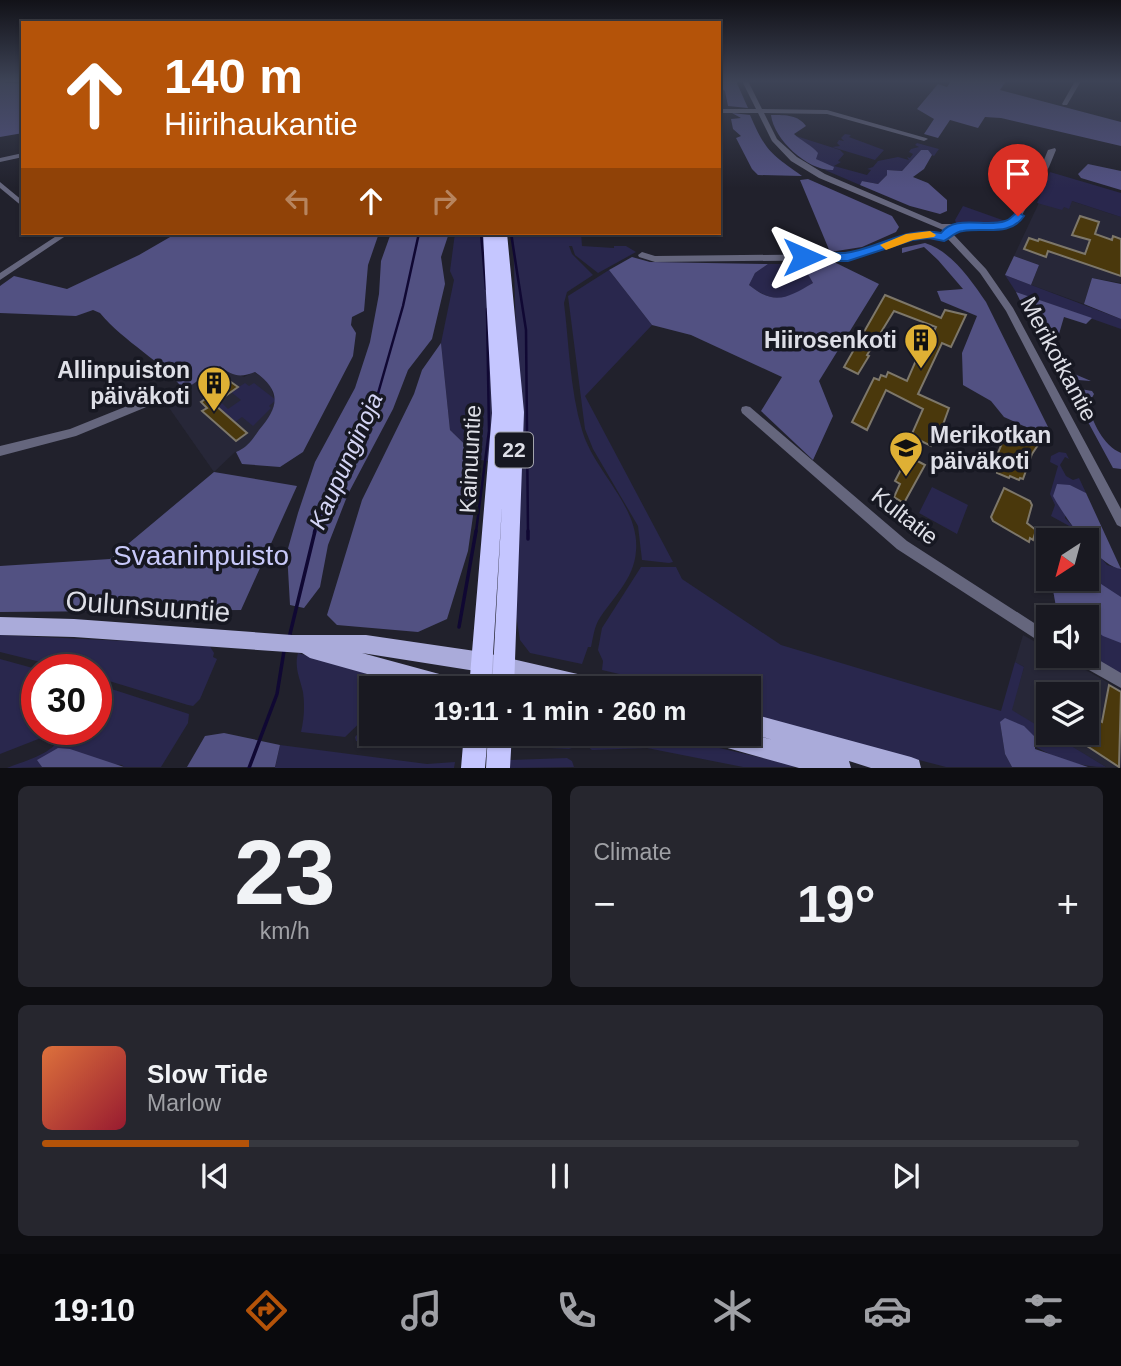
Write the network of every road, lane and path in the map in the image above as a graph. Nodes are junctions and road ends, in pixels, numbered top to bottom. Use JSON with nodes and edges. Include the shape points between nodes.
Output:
{"nodes":[{"id":1,"x":762,"y":117,"type":"edge"},
{"id":2,"x":844,"y":117,"type":"edge"},
{"id":3,"x":924,"y":139,"type":"dead end"},
{"id":4,"x":1052,"y":150,"type":"dead end"},
{"id":5,"x":21,"y":156,"type":"edge"},
{"id":6,"x":0,"y":160,"type":"edge"},
{"id":7,"x":0,"y":184,"type":"edge"},
{"id":8,"x":21,"y":203,"type":"edge"},
{"id":9,"x":927,"y":228,"type":"junction"},
{"id":10,"x":946,"y":232,"type":"junction"},
{"id":11,"x":58,"y":235,"type":"edge"},
{"id":12,"x":489,"y":235,"type":"edge"},
{"id":13,"x":501,"y":235,"type":"edge"},
{"id":14,"x":642,"y":255,"type":"dead end"},
{"id":15,"x":0,"y":277,"type":"edge"},
{"id":16,"x":157,"y":398,"type":"dead end"},
{"id":17,"x":746,"y":410,"type":"dead end"},
{"id":18,"x":0,"y":451,"type":"edge"},
{"id":19,"x":1121,"y":521,"type":"edge"},
{"id":20,"x":0,"y":626,"type":"edge"},
{"id":21,"x":1036,"y":632,"type":"edge"},
{"id":22,"x":331,"y":649,"type":"junction"},
{"id":23,"x":482,"y":662,"type":"junction"},
{"id":24,"x":1099,"y":668,"type":"edge"},
{"id":25,"x":416,"y":676,"type":"edge"},
{"id":26,"x":481,"y":676,"type":"edge"},
{"id":27,"x":501,"y":676,"type":"edge"},
{"id":28,"x":504,"y":676,"type":"edge"},
{"id":29,"x":1121,"y":681,"type":"edge"},
{"id":30,"x":761,"y":726,"type":"edge"},
{"id":31,"x":476,"y":746,"type":"edge"},
{"id":32,"x":499,"y":746,"type":"edge"},
{"id":33,"x":756,"y":746,"type":"edge"},
{"id":34,"x":473,"y":768,"type":"edge"},
{"id":35,"x":498,"y":768,"type":"edge"},
{"id":36,"x":841,"y":768,"type":"edge"},
{"id":37,"x":911,"y":768,"type":"edge"}],
"edges":[{"from":1,"to":9,"type":"street","name":"Merikotkantie","via":[[774,140],[794,159],[900,210]]},
{"from":2,"to":3,"type":"street"},
{"from":4,"to":10,"type":"street","via":[[1014,222]]},
{"from":5,"to":6,"type":"street"},
{"from":7,"to":8,"type":"street"},
{"from":9,"to":10,"type":"street","name":"Merikotkantie"},
{"from":9,"to":14,"type":"street","via":[[848,257],[655,259]]},
{"from":10,"to":19,"type":"street","name":"Merikotkantie","via":[[1010,310]]},
{"from":11,"to":15,"type":"street"},
{"from":12,"to":23,"type":"highway","name":"Kainuuntie","number":"22","via":[[500,413]]},
{"from":13,"to":28,"type":"highway","name":"Kainuuntie","number":"22","via":[[516,412]]},
{"from":16,"to":18,"type":"street","via":[[72,433]]},
{"from":17,"to":21,"type":"street","name":"Kultatie","via":[[902,545]]},
{"from":20,"to":22,"type":"main road","name":"Oulunsuuntie","via":[[224,638]]},
{"from":22,"to":23,"type":"main road","name":"Oulunsuuntie","via":[[366,644]]},
{"from":22,"to":25,"type":"main road","name":"Oulunsuuntie"},
{"from":23,"to":26,"type":"highway","name":"Kainuuntie","number":"22"},
{"from":23,"to":27,"type":"main road","name":"Oulunsuuntie"},
{"from":24,"to":29,"type":"street"},
{"from":30,"to":37,"type":"main road"},
{"from":31,"to":34,"type":"highway"},
{"from":32,"to":35,"type":"highway"},
{"from":33,"to":36,"type":"main road"}]}
